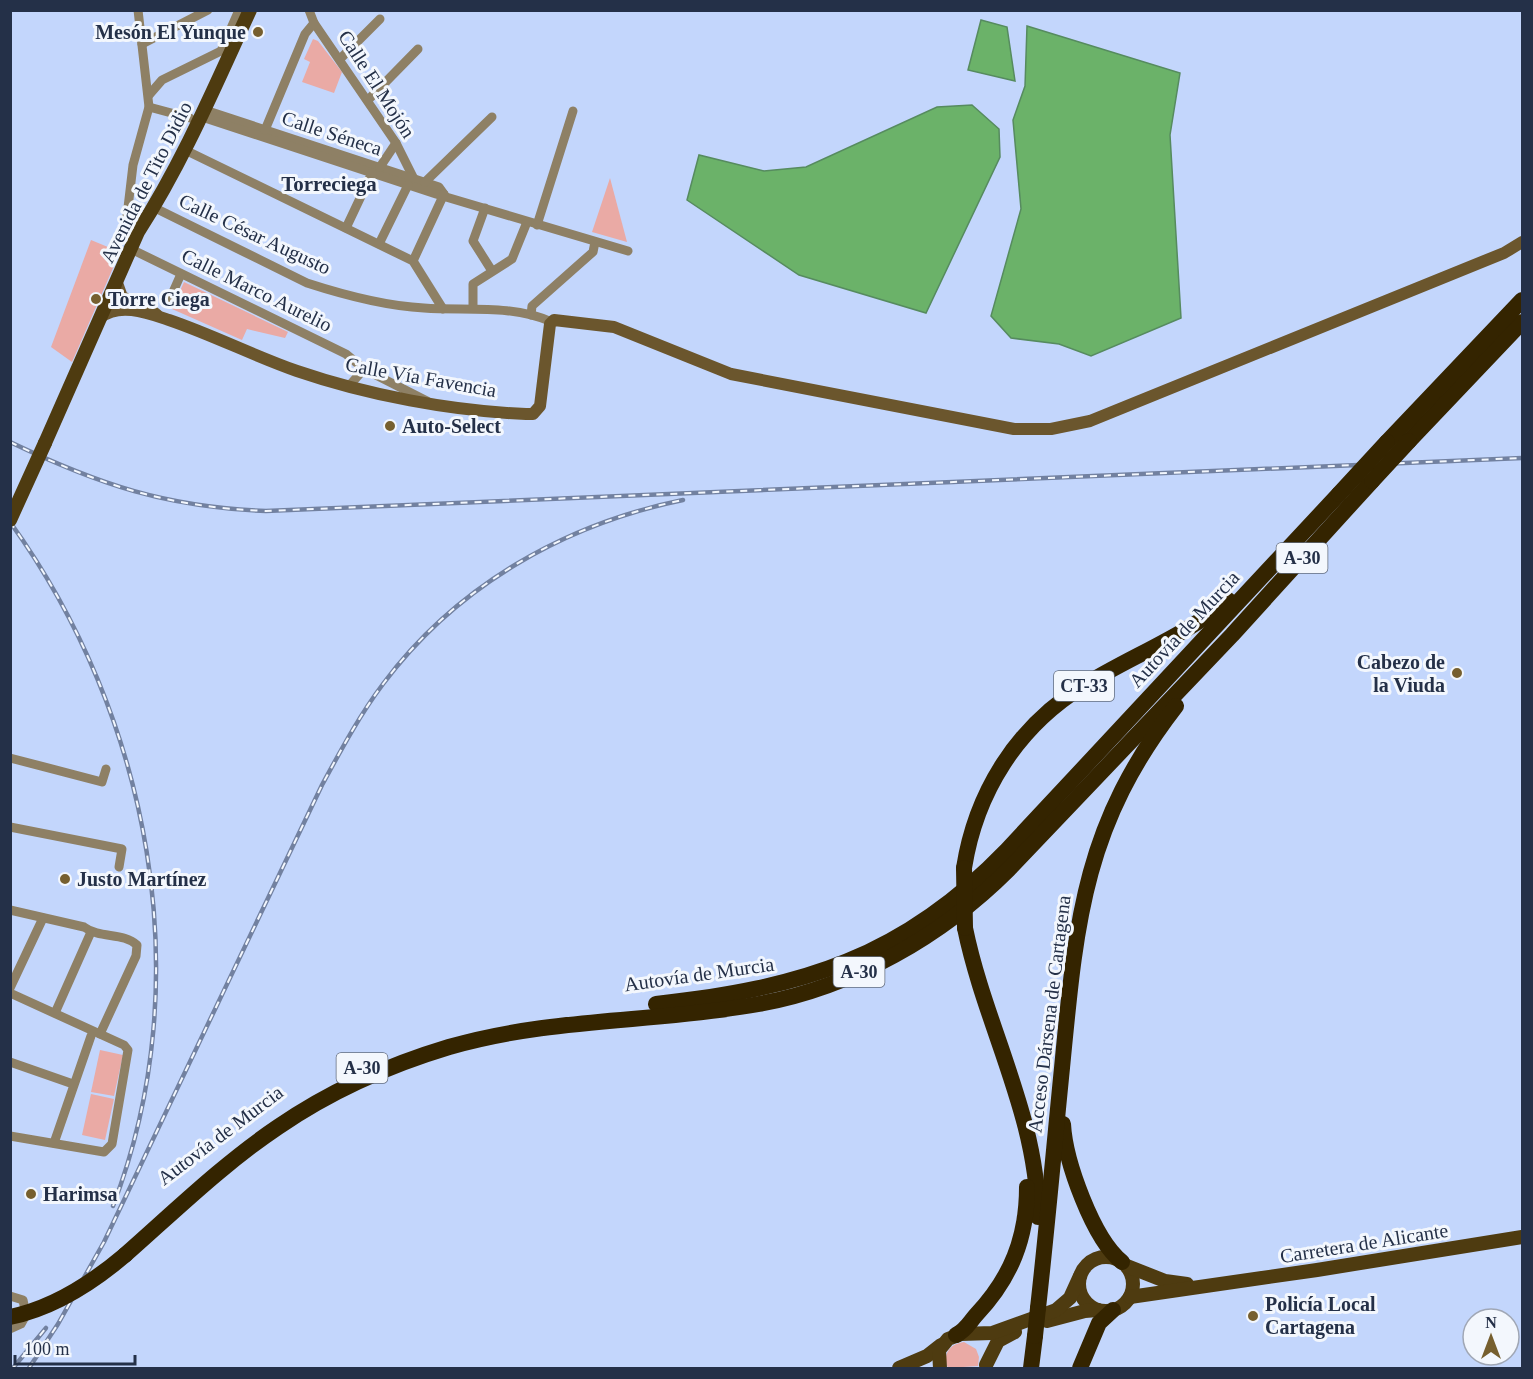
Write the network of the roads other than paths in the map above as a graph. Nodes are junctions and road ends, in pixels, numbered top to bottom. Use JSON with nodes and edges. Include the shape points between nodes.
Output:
{"nodes":[{"id":1,"x":138,"y":10,"type":"edge"},
{"id":2,"x":208,"y":10,"type":"edge"},
{"id":3,"x":239,"y":10,"type":"edge"},
{"id":4,"x":250,"y":10,"type":"edge"},
{"id":5,"x":309,"y":10,"type":"edge"},
{"id":6,"x":380,"y":19,"type":"dead end"},
{"id":7,"x":314,"y":23,"type":"junction"},
{"id":8,"x":142,"y":44,"type":"junction"},
{"id":9,"x":418,"y":49,"type":"dead end"},
{"id":10,"x":340,"y":58,"type":"junction"},
{"id":11,"x":149,"y":95,"type":"junction"},
{"id":12,"x":368,"y":100,"type":"junction"},
{"id":13,"x":149,"y":107,"type":"junction"},
{"id":14,"x":573,"y":111,"type":"dead end"},
{"id":15,"x":199,"y":115,"type":"junction"},
{"id":16,"x":492,"y":117,"type":"dead end"},
{"id":17,"x":265,"y":130,"type":"junction"},
{"id":18,"x":396,"y":143,"type":"junction"},
{"id":19,"x":185,"y":150,"type":"junction"},
{"id":20,"x":376,"y":170,"type":"junction"},
{"id":21,"x":411,"y":182,"type":"junction"},
{"id":22,"x":425,"y":182,"type":"junction"},
{"id":23,"x":444,"y":194,"type":"junction"},
{"id":24,"x":156,"y":208,"type":"junction"},
{"id":25,"x":485,"y":208,"type":"junction"},
{"id":26,"x":532,"y":223,"type":"junction"},
{"id":27,"x":346,"y":228,"type":"junction"},
{"id":28,"x":138,"y":232,"type":"junction"},
{"id":29,"x":595,"y":242,"type":"junction"},
{"id":30,"x":1522,"y":242,"type":"edge"},
{"id":31,"x":379,"y":244,"type":"junction"},
{"id":32,"x":131,"y":249,"type":"junction"},
{"id":33,"x":628,"y":251,"type":"dead end"},
{"id":34,"x":413,"y":261,"type":"junction"},
{"id":35,"x":492,"y":272,"type":"junction"},
{"id":36,"x":181,"y":274,"type":"junction"},
{"id":37,"x":1522,"y":300,"type":"edge"},
{"id":38,"x":116,"y":301,"type":"junction"},
{"id":39,"x":169,"y":301,"type":"dead end"},
{"id":40,"x":473,"y":308,"type":"junction"},
{"id":41,"x":443,"y":309,"type":"junction"},
{"id":42,"x":531,"y":315,"type":"junction"},
{"id":43,"x":1522,"y":321,"type":"edge"},
{"id":44,"x":552,"y":322,"type":"junction"},
{"id":45,"x":364,"y":369,"type":"junction"},
{"id":46,"x":349,"y":386,"type":"junction"},
{"id":47,"x":428,"y":402,"type":"junction"},
{"id":48,"x":10,"y":520,"type":"edge"},
{"id":49,"x":1273,"y":564,"type":"junction"},
{"id":50,"x":1232,"y":635,"type":"junction"},
{"id":51,"x":10,"y":758,"type":"edge"},
{"id":52,"x":106,"y":769,"type":"dead end"},
{"id":53,"x":10,"y":827,"type":"edge"},
{"id":54,"x":119,"y":867,"type":"dead end"},
{"id":55,"x":10,"y":910,"type":"edge"},
{"id":56,"x":43,"y":918,"type":"junction"},
{"id":57,"x":91,"y":932,"type":"junction"},
{"id":58,"x":10,"y":988,"type":"edge"},
{"id":59,"x":10,"y":993,"type":"edge"},
{"id":60,"x":10,"y":999,"type":"edge"},
{"id":61,"x":986,"y":1002,"type":"junction"},
{"id":62,"x":657,"y":1009,"type":"junction"},
{"id":63,"x":1067,"y":1010,"type":"junction"},
{"id":64,"x":55,"y":1014,"type":"junction"},
{"id":65,"x":95,"y":1035,"type":"junction"},
{"id":66,"x":10,"y":1062,"type":"edge"},
{"id":67,"x":73,"y":1084,"type":"junction"},
{"id":68,"x":10,"y":1134,"type":"edge"},
{"id":69,"x":54,"y":1143,"type":"junction"},
{"id":70,"x":1522,"y":1238,"type":"edge"},
{"id":71,"x":1124,"y":1264,"type":"junction"},
{"id":72,"x":1080,"y":1276,"type":"junction"},
{"id":73,"x":1234,"y":1283,"type":"junction"},
{"id":74,"x":10,"y":1296,"type":"edge"},
{"id":75,"x":1130,"y":1297,"type":"junction"},
{"id":76,"x":10,"y":1306,"type":"edge"},
{"id":77,"x":1034,"y":1309,"type":"junction"},
{"id":78,"x":1108,"y":1311,"type":"junction"},
{"id":79,"x":10,"y":1317,"type":"edge"},
{"id":80,"x":10,"y":1329,"type":"edge"},
{"id":81,"x":1032,"y":1336,"type":"junction"},
{"id":82,"x":956,"y":1337,"type":"junction"},
{"id":83,"x":985,"y":1366,"type":"edge"},
{"id":84,"x":899,"y":1368,"type":"edge"},
{"id":85,"x":940,"y":1368,"type":"edge"},
{"id":86,"x":1025,"y":1368,"type":"edge"},
{"id":87,"x":1031,"y":1368,"type":"edge"},
{"id":88,"x":1080,"y":1368,"type":"edge"}],
"edges":[{"from":1,"to":8,"type":"street"},
{"from":2,"to":8,"type":"street"},
{"from":3,"to":11,"type":"street","via":[[220,51],[162,80]]},
{"from":4,"to":15,"type":"main road","name":"Avenida de Tito Didio"},
{"from":5,"to":7,"type":"street","name":"Calle El Mojón"},
{"from":6,"to":10,"type":"street"},
{"from":7,"to":10,"type":"street","name":"Calle El Mojón"},
{"from":7,"to":17,"type":"street","via":[[305,34]]},
{"from":8,"to":11,"type":"street"},
{"from":9,"to":12,"type":"street"},
{"from":10,"to":12,"type":"street","name":"Calle El Mojón"},
{"from":11,"to":13,"type":"street"},
{"from":12,"to":18,"type":"street","name":"Calle El Mojón"},
{"from":13,"to":15,"type":"street"},
{"from":13,"to":28,"type":"street","via":[[134,165],[127,216]]},
{"from":14,"to":26,"type":"street"},
{"from":15,"to":17,"type":"street","name":"Calle Séneca"},
{"from":15,"to":19,"type":"main road","name":"Avenida de Tito Didio"},
{"from":15,"to":20,"type":"street","name":"Calle Séneca"},
{"from":16,"to":22,"type":"street"},
{"from":17,"to":20,"type":"street","name":"Calle Séneca"},
{"from":18,"to":20,"type":"street"},
{"from":18,"to":21,"type":"street","name":"Calle El Mojón"},
{"from":19,"to":24,"type":"main road","name":"Avenida de Tito Didio"},
{"from":19,"to":27,"type":"street"},
{"from":20,"to":21,"type":"street","name":"Calle Séneca"},
{"from":20,"to":27,"type":"street"},
{"from":21,"to":22,"type":"street","name":"Calle Séneca"},
{"from":21,"to":23,"type":"street","name":"Calle Séneca"},
{"from":21,"to":31,"type":"street"},
{"from":22,"to":23,"type":"street","name":"Calle Séneca","via":[[439,187]]},
{"from":23,"to":25,"type":"street","name":"Calle Séneca"},
{"from":23,"to":34,"type":"street"},
{"from":24,"to":28,"type":"main road","name":"Avenida de Tito Didio"},
{"from":24,"to":41,"type":"street","name":"Calle César Augusto","via":[[307,283],[384,303]]},
{"from":25,"to":26,"type":"street","name":"Calle Séneca"},
{"from":25,"to":35,"type":"street","via":[[473,241]]},
{"from":26,"to":29,"type":"street","name":"Calle Séneca"},
{"from":26,"to":35,"type":"street","via":[[512,259]]},
{"from":27,"to":31,"type":"street"},
{"from":28,"to":32,"type":"main road","name":"Avenida de Tito Didio"},
{"from":29,"to":33,"type":"street","name":"Calle Séneca"},
{"from":29,"to":42,"type":"street","via":[[593,252],[532,306]]},
{"from":30,"to":44,"type":"main road","via":[[1504,253],[1090,421],[1052,429],[1014,429],[731,374],[614,327],[567,320]]},
{"from":31,"to":34,"type":"street"},
{"from":32,"to":36,"type":"street","name":"Calle Marco Aurelio"},
{"from":32,"to":38,"type":"main road","name":"Avenida de Tito Didio","via":[[117,283]]},
{"from":34,"to":41,"type":"street"},
{"from":35,"to":40,"type":"street","via":[[473,284]]},
{"from":36,"to":39,"type":"street"},
{"from":36,"to":45,"type":"street","name":"Calle Marco Aurelio","via":[[345,354]]},
{"from":37,"to":49,"type":"highway","name":"Autovía de Murcia","number":"A-30","bridge":true},
{"from":38,"to":46,"type":"main road","name":"Calle Vía Favencia","via":[[147,307],[159,316],[297,370]]},
{"from":38,"to":48,"type":"main road","name":"Avenida de Tito Didio","bridge":true,"via":[[100,318]]},
{"from":40,"to":41,"type":"street","name":"Calle César Augusto"},
{"from":40,"to":42,"type":"street","name":"Calle César Augusto"},
{"from":42,"to":44,"type":"street","name":"Calle César Augusto"},
{"from":43,"to":50,"type":"highway","name":"Autovía de Murcia","number":"A-30","bridge":true},
{"from":44,"to":47,"type":"main road","name":"Calle Vía Favencia","via":[[540,406],[533,414]]},
{"from":45,"to":46,"type":"street"},
{"from":45,"to":47,"type":"street","name":"Calle Marco Aurelio"},
{"from":46,"to":47,"type":"main road","name":"Calle Vía Favencia"},
{"from":49,"to":61,"type":"highway","name":"Acceso Dársena de Cartagena","number":"CT-33","bridge":true,"via":[[1200,622],[1083,686],[1034,724],[1011,751],[982,802],[964,867],[965,928]]},
{"from":49,"to":62,"type":"highway","name":"Autovía de Murcia","number":"A-30","via":[[999,859],[934,914],[867,953],[810,976]]},
{"from":50,"to":62,"type":"highway","name":"Autovía de Murcia","number":"A-30","via":[[993,885],[933,932],[854,975],[795,996],[748,1006]]},
{"from":50,"to":63,"type":"highway","name":"Acceso Dársena de Cartagena","number":"CT-33","via":[[1228,646],[1144,750],[1108,818],[1091,863],[1079,914]]},
{"from":51,"to":52,"type":"street","via":[[102,782]]},
{"from":53,"to":54,"type":"street","via":[[122,849]]},
{"from":55,"to":56,"type":"street"},
{"from":56,"to":57,"type":"street"},
{"from":56,"to":58,"type":"street"},
{"from":57,"to":64,"type":"street"},
{"from":57,"to":65,"type":"street","via":[[136,942],[138,952]]},
{"from":59,"to":64,"type":"street"},
{"from":60,"to":65,"type":"street"},
{"from":61,"to":77,"type":"highway","name":"Acceso Dársena de Cartagena","number":"CT-33","via":[[1033,1161],[1038,1215]]},
{"from":61,"to":82,"type":"highway","via":[[1018,1122],[1026,1173],[1026,1212],[1019,1250],[1006,1277]]},
{"from":62,"to":76,"type":"highway","name":"Autovía de Murcia","number":"A-30","via":[[505,1021],[430,1042],[357,1070],[259,1126],[82,1274],[40,1296]]},
{"from":62,"to":79,"type":"highway","name":"Autovía de Murcia","number":"A-30","bridge":true,"via":[[507,1032],[439,1050],[362,1081],[295,1115],[266,1135],[88,1283],[45,1306]]},
{"from":63,"to":71,"type":"highway","via":[[1063,1118],[1068,1156],[1100,1235]]},
{"from":63,"to":77,"type":"highway","name":"Acceso Dársena de Cartagena","number":"CT-33"},
{"from":64,"to":65,"type":"street"},
{"from":65,"to":67,"type":"street"},
{"from":65,"to":69,"type":"street","via":[[127,1055],[112,1144],[100,1153]]},
{"from":66,"to":67,"type":"street"},
{"from":67,"to":69,"type":"street"},
{"from":68,"to":69,"type":"street"},
{"from":70,"to":73,"type":"main road","name":"Carretera de Alicante"},
{"from":71,"to":72,"type":"main road","via":[[1111,1257],[1098,1258]]},
{"from":71,"to":73,"type":"main road","name":"Carretera de Alicante","via":[[1165,1281]]},
{"from":71,"to":75,"type":"main road","via":[[1133,1280]]},
{"from":72,"to":78,"type":"main road","via":[[1083,1298],[1091,1307]]},
{"from":72,"to":82,"type":"main road","via":[[1070,1298],[1056,1311],[992,1333]]},
{"from":73,"to":75,"type":"main road","name":"Carretera de Alicante"},
{"from":74,"to":80,"type":"street","via":[[23,1300],[26,1315],[21,1324]]},
{"from":75,"to":78,"type":"main road","via":[[1123,1306]]},
{"from":77,"to":81,"type":"highway","name":"Acceso Dársena de Cartagena","number":"CT-33"},
{"from":78,"to":83,"type":"main road","via":[[1076,1313],[1008,1335],[995,1345]]},
{"from":78,"to":88,"type":"highway"},
{"from":81,"to":86,"type":"highway","name":"Acceso Dársena de Cartagena","number":"CT-33"},
{"from":81,"to":87,"type":"highway","name":"Acceso Dársena de Cartagena","number":"CT-33"},
{"from":82,"to":83,"type":"main road","via":[[984,1347]]},
{"from":82,"to":84,"type":"main road"},
{"from":82,"to":85,"type":"main road","via":[[938,1354]]}]}
